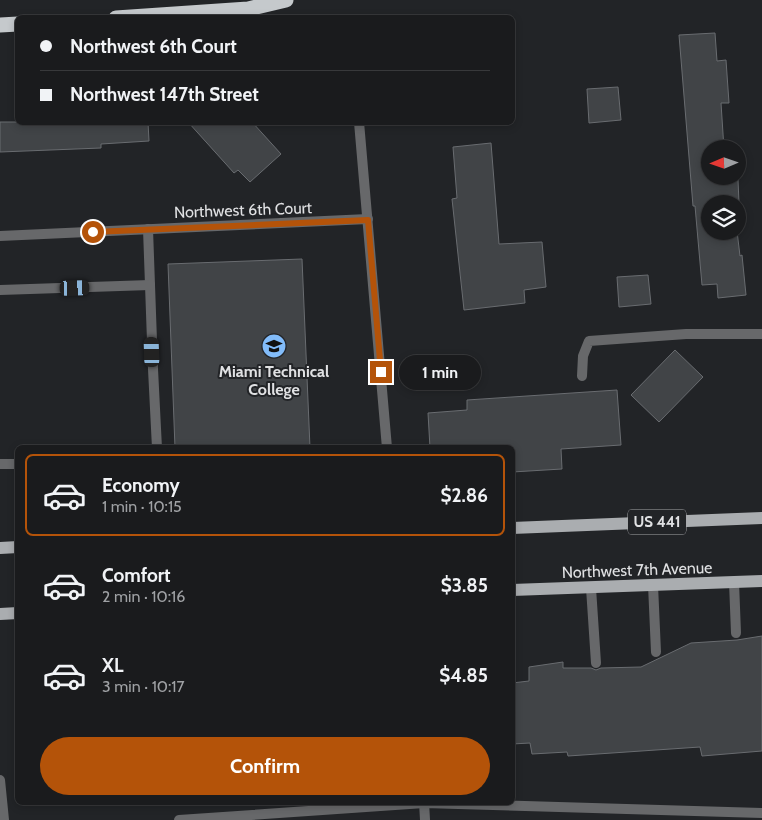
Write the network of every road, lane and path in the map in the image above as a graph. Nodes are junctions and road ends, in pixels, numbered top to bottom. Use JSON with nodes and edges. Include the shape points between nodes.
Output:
{"nodes":[{"id":1,"x":286,"y":0,"type":"edge"},
{"id":2,"x":156,"y":15,"type":"edge"},
{"id":3,"x":15,"y":24,"type":"edge"},
{"id":4,"x":0,"y":25,"type":"edge"},
{"id":5,"x":359,"y":125,"type":"edge"},
{"id":6,"x":368,"y":220,"type":"junction"},
{"id":7,"x":148,"y":229,"type":"junction"},
{"id":8,"x":0,"y":236,"type":"edge"},
{"id":9,"x":150,"y":285,"type":"junction"},
{"id":10,"x":0,"y":290,"type":"edge"},
{"id":11,"x":762,"y":334,"type":"edge"},
{"id":12,"x":582,"y":376,"type":"dead end"},
{"id":13,"x":157,"y":445,"type":"edge"},
{"id":14,"x":387,"y":445,"type":"edge"},
{"id":15,"x":0,"y":464,"type":"edge"},
{"id":16,"x":15,"y":464,"type":"edge"},
{"id":17,"x":762,"y":518,"type":"edge"},
{"id":18,"x":515,"y":528,"type":"edge"},
{"id":19,"x":15,"y":547,"type":"edge"},
{"id":20,"x":0,"y":548,"type":"edge"},
{"id":21,"x":762,"y":581,"type":"edge"},
{"id":22,"x":734,"y":582,"type":"junction"},
{"id":23,"x":653,"y":585,"type":"junction"},
{"id":24,"x":591,"y":588,"type":"junction"},
{"id":25,"x":515,"y":590,"type":"edge"},
{"id":26,"x":15,"y":613,"type":"edge"},
{"id":27,"x":0,"y":614,"type":"edge"},
{"id":28,"x":736,"y":633,"type":"dead end"},
{"id":29,"x":656,"y":652,"type":"dead end"},
{"id":30,"x":596,"y":663,"type":"dead end"},
{"id":31,"x":0,"y":780,"type":"edge"},
{"id":32,"x":395,"y":805,"type":"edge"},
{"id":33,"x":424,"y":805,"type":"edge"},
{"id":34,"x":492,"y":805,"type":"edge"},
{"id":35,"x":2,"y":813,"type":"edge"},
{"id":36,"x":762,"y":813,"type":"edge"},
{"id":37,"x":179,"y":820,"type":"edge"},
{"id":38,"x":425,"y":820,"type":"edge"}],
"edges":[{"from":1,"to":2,"type":"highway","via":[[248,8]]},
{"from":3,"to":4,"type":"highway"},
{"from":5,"to":6,"type":"street"},
{"from":6,"to":7,"type":"street","name":"Northwest 6th Court"},
{"from":6,"to":14,"type":"street"},
{"from":7,"to":8,"type":"street","name":"Northwest 6th Court"},
{"from":7,"to":9,"type":"street"},
{"from":9,"to":10,"type":"street"},
{"from":9,"to":13,"type":"street"},
{"from":11,"to":12,"type":"street","via":[[686,334],[589,342],[583,356]]},
{"from":15,"to":16,"type":"street"},
{"from":17,"to":18,"type":"main road","number":"US 441"},
{"from":19,"to":20,"type":"main road"},
{"from":21,"to":22,"type":"main road","name":"Northwest 7th Avenue"},
{"from":22,"to":23,"type":"main road","name":"Northwest 7th Avenue"},
{"from":22,"to":28,"type":"street"},
{"from":23,"to":24,"type":"main road","name":"Northwest 7th Avenue"},
{"from":23,"to":29,"type":"street"},
{"from":24,"to":25,"type":"main road","name":"Northwest 7th Avenue"},
{"from":24,"to":30,"type":"street"},
{"from":26,"to":27,"type":"main road"},
{"from":31,"to":35,"type":"street"},
{"from":32,"to":37,"type":"street"},
{"from":33,"to":38,"type":"street"},
{"from":34,"to":36,"type":"street"}]}
